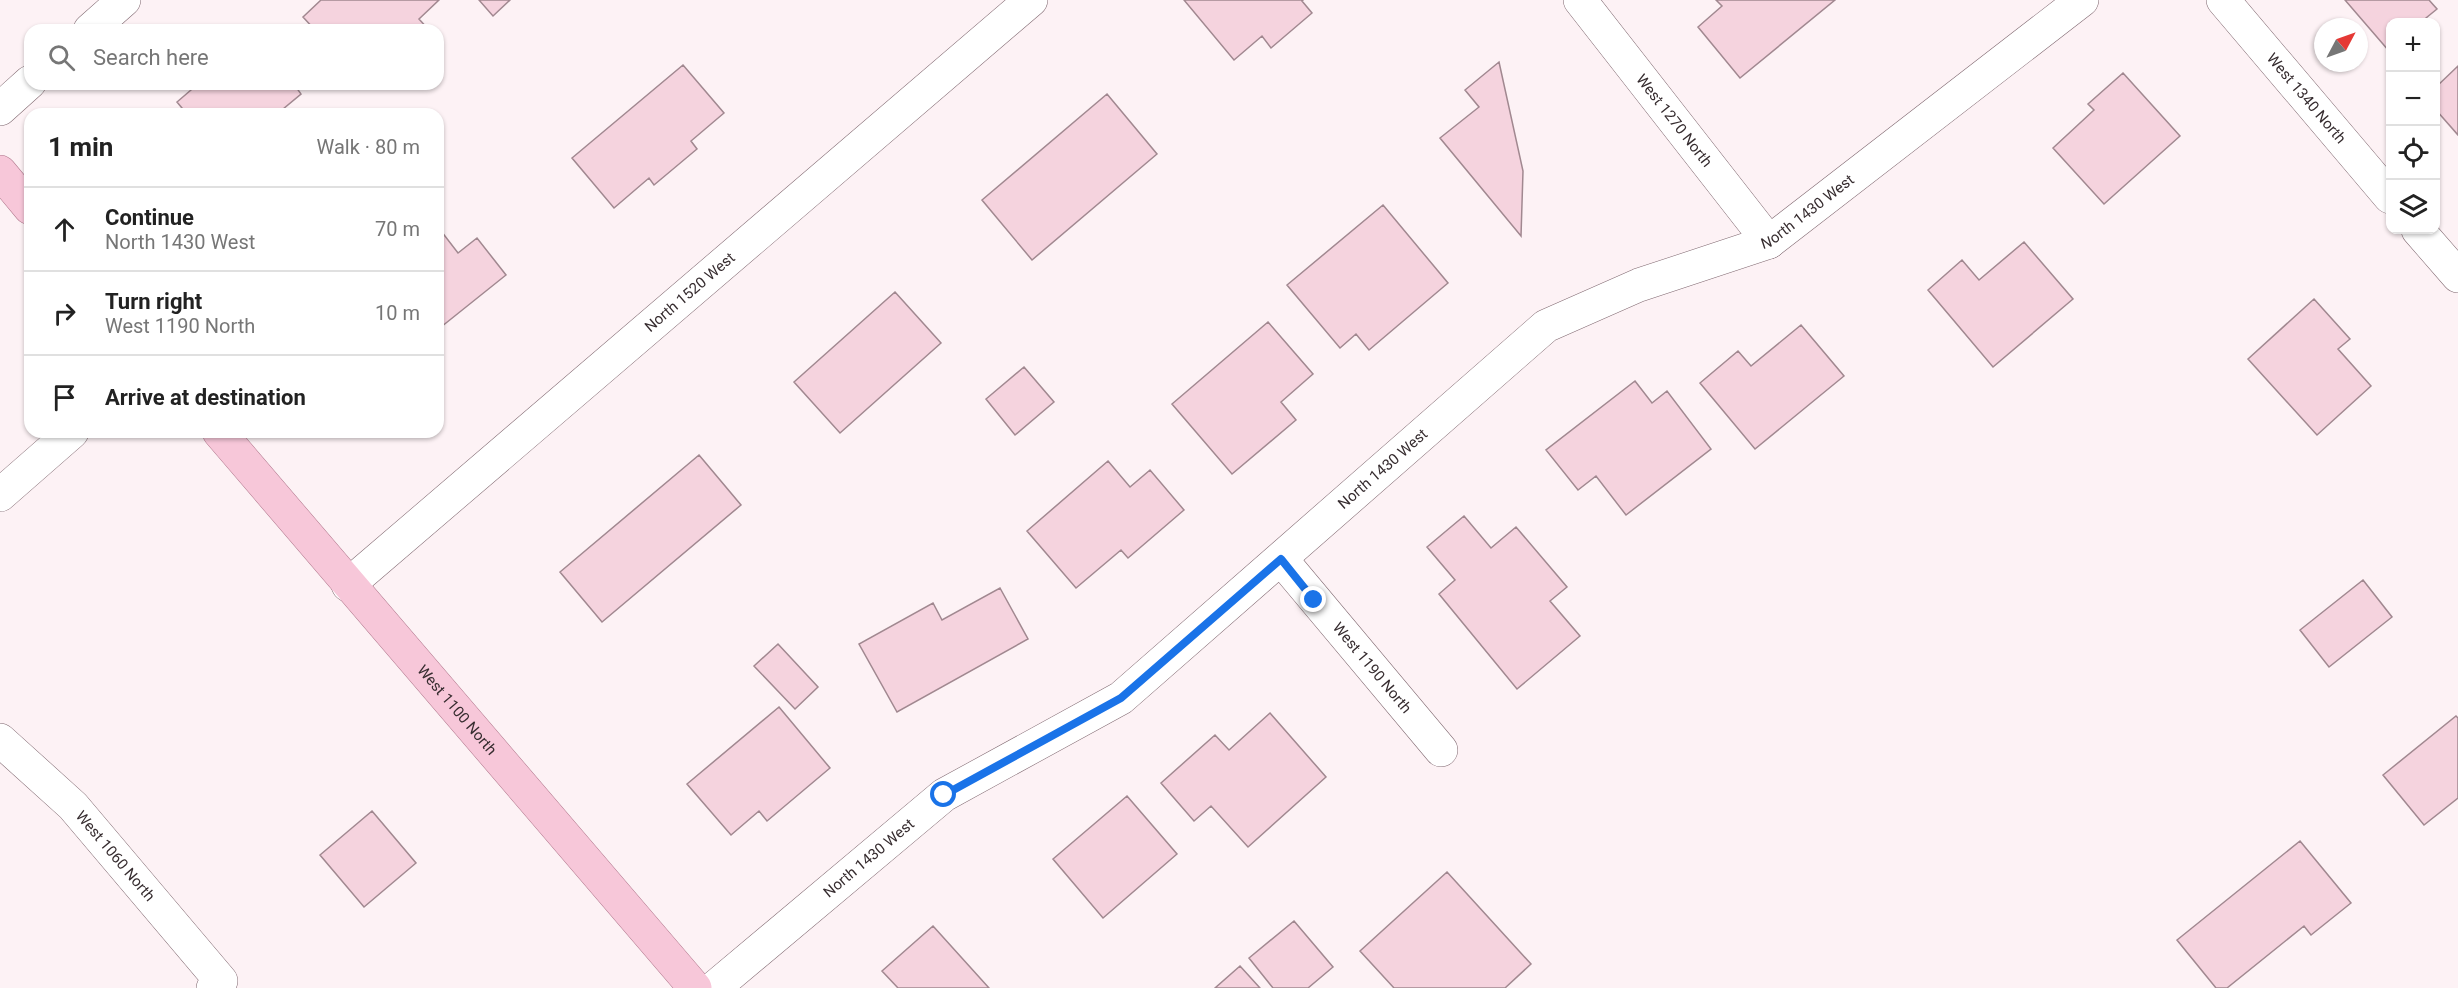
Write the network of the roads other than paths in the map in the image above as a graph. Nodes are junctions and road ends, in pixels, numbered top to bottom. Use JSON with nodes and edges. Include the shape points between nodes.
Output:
{"nodes":[{"id":1,"x":124,"y":0,"type":"edge"},
{"id":2,"x":1031,"y":0,"type":"edge"},
{"id":3,"x":1580,"y":0,"type":"edge"},
{"id":4,"x":2082,"y":0,"type":"edge"},
{"id":5,"x":2223,"y":0,"type":"edge"},
{"id":6,"x":97,"y":24,"type":"edge"},
{"id":7,"x":24,"y":87,"type":"edge"},
{"id":8,"x":0,"y":109,"type":"edge"},
{"id":9,"x":0,"y":172,"type":"edge"},
{"id":10,"x":2386,"y":191,"type":"edge"},
{"id":11,"x":24,"y":201,"type":"edge"},
{"id":12,"x":2421,"y":234,"type":"edge"},
{"id":13,"x":1769,"y":242,"type":"junction"},
{"id":14,"x":2458,"y":276,"type":"edge"},
{"id":15,"x":65,"y":438,"type":"edge"},
{"id":16,"x":224,"y":438,"type":"edge"},
{"id":17,"x":0,"y":495,"type":"edge"},
{"id":18,"x":1281,"y":559,"type":"junction"},
{"id":19,"x":348,"y":585,"type":"junction"},
{"id":20,"x":0,"y":740,"type":"edge"},
{"id":21,"x":1441,"y":750,"type":"dead end"},
{"id":22,"x":217,"y":985,"type":"edge"},
{"id":23,"x":695,"y":988,"type":"edge"},
{"id":24,"x":714,"y":988,"type":"edge"}],
"edges":[{"from":1,"to":6,"type":"street"},
{"from":2,"to":19,"type":"street","name":"North 1520 West"},
{"from":3,"to":13,"type":"street","name":"West 1270 North"},
{"from":4,"to":13,"type":"street","name":"North 1430 West"},
{"from":5,"to":10,"type":"street","name":"West 1340 North"},
{"from":7,"to":8,"type":"street"},
{"from":9,"to":11,"type":"main road"},
{"from":12,"to":14,"type":"street"},
{"from":13,"to":18,"type":"street","name":"North 1430 West","via":[[1639,285],[1546,326]]},
{"from":15,"to":17,"type":"street"},
{"from":16,"to":19,"type":"main road","name":"West 1100 North"},
{"from":18,"to":21,"type":"street","name":"West 1190 North"},
{"from":18,"to":24,"type":"street","name":"North 1430 West","via":[[1121,698],[944,795]]},
{"from":19,"to":23,"type":"main road","name":"West 1100 North"},
{"from":20,"to":22,"type":"street","name":"West 1060 North","via":[[73,806]]}]}
